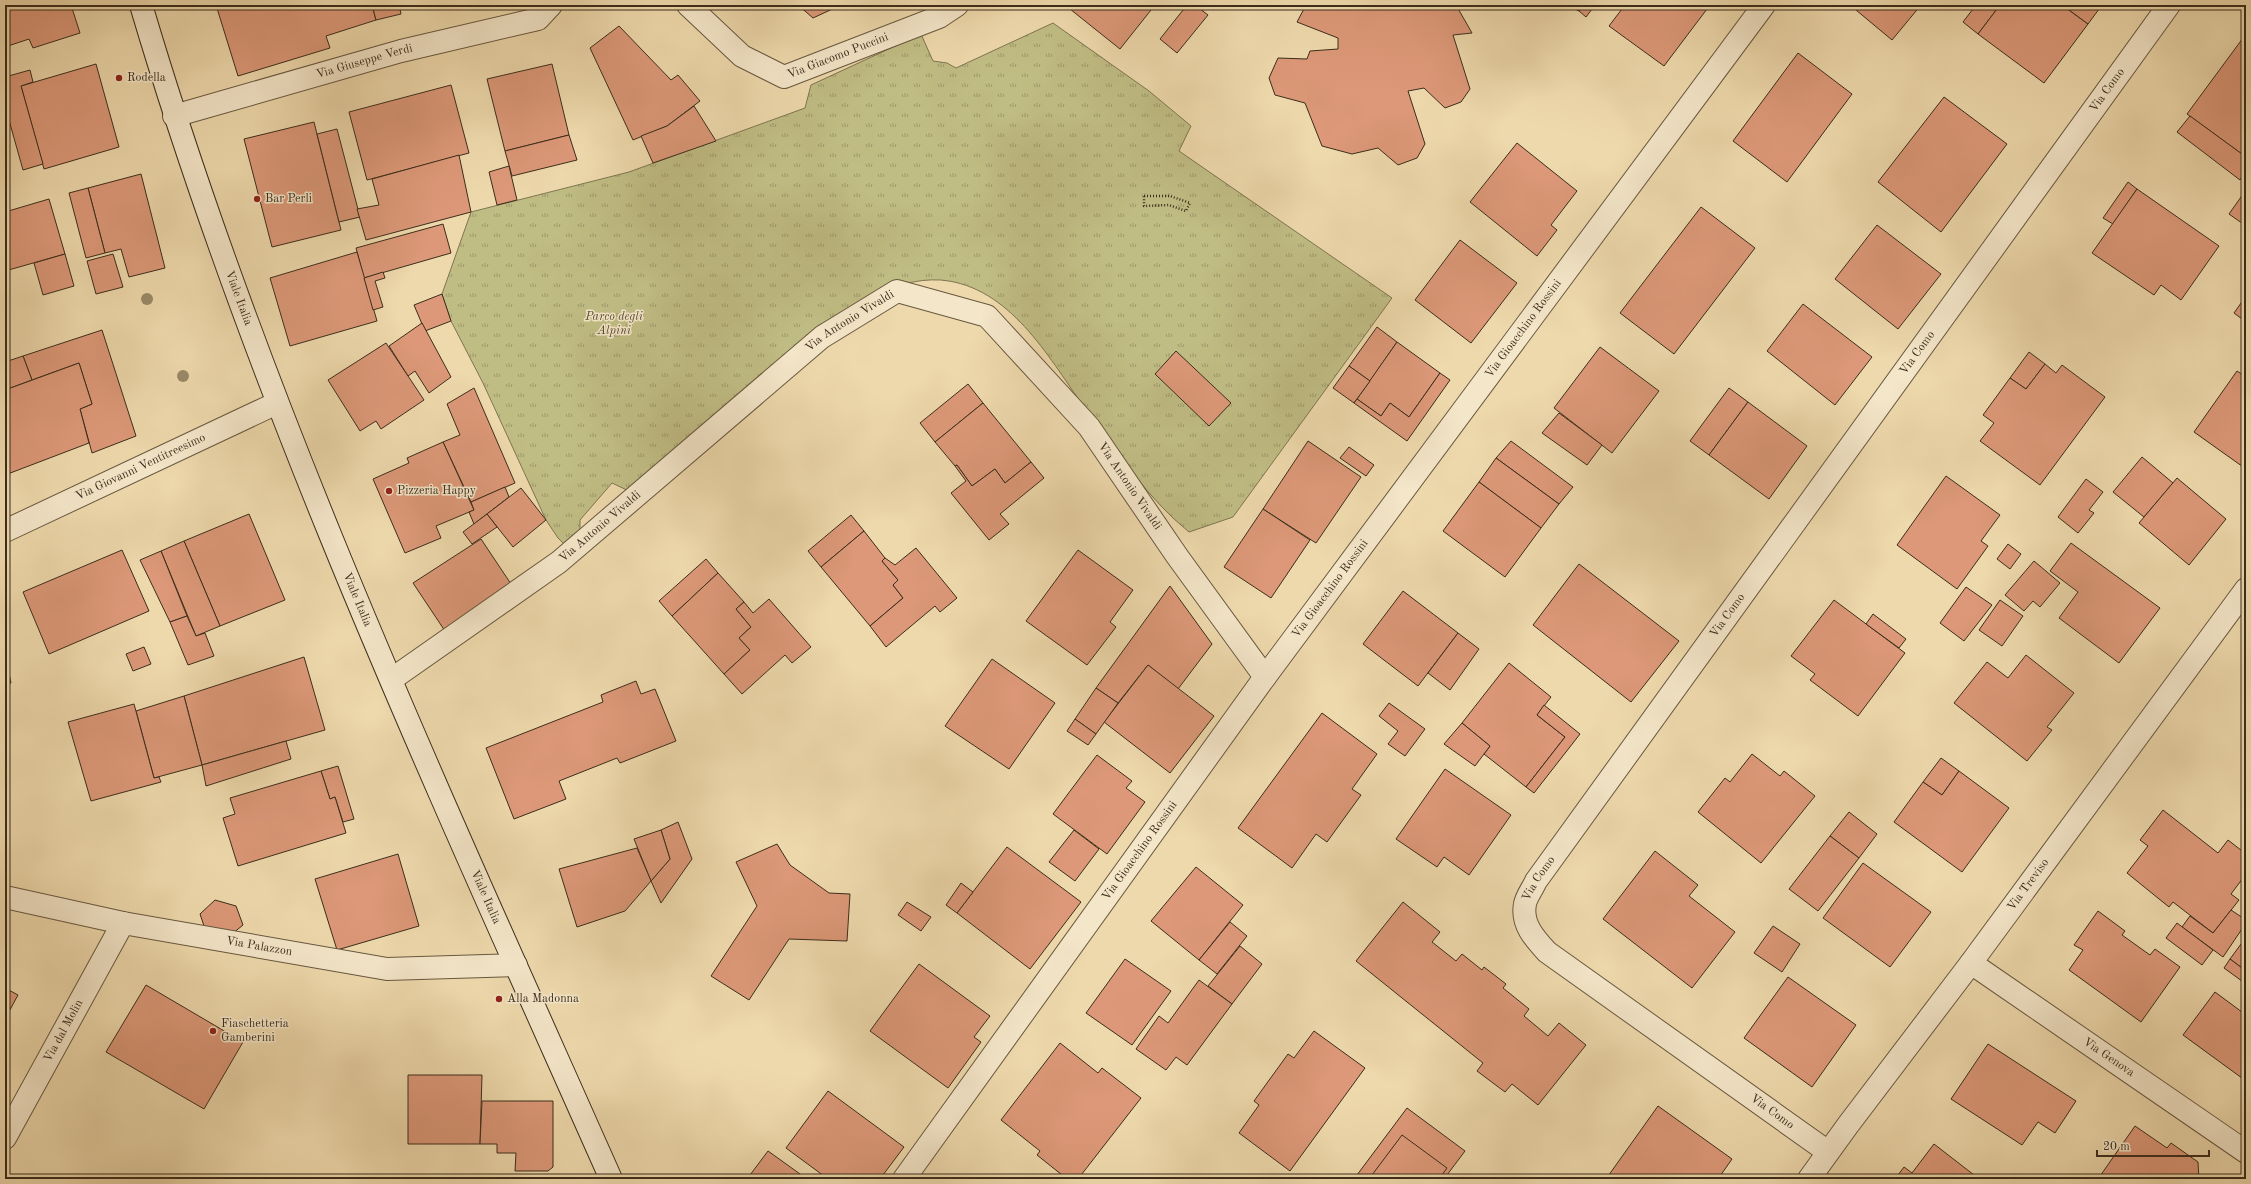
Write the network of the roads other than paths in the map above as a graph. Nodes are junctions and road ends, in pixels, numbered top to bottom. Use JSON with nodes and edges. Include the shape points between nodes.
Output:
{"nodes":[{"id":1,"x":141,"y":5,"type":"edge"},
{"id":2,"x":551,"y":5,"type":"edge"},
{"id":3,"x":688,"y":5,"type":"edge"},
{"id":4,"x":957,"y":5,"type":"edge"},
{"id":5,"x":1764,"y":5,"type":"edge"},
{"id":6,"x":2169,"y":5,"type":"edge"},
{"id":7,"x":174,"y":116,"type":"junction"},
{"id":8,"x":277,"y":403,"type":"junction"},
{"id":9,"x":5,"y":531,"type":"edge"},
{"id":10,"x":2246,"y":589,"type":"edge"},
{"id":11,"x":1265,"y":677,"type":"junction"},
{"id":12,"x":392,"y":679,"type":"junction"},
{"id":13,"x":5,"y":897,"type":"edge"},
{"id":14,"x":123,"y":923,"type":"junction"},
{"id":15,"x":1971,"y":963,"type":"junction"},
{"id":16,"x":516,"y":965,"type":"junction"},
{"id":17,"x":5,"y":1138,"type":"edge"},
{"id":18,"x":1828,"y":1152,"type":"junction"},
{"id":19,"x":2246,"y":1152,"type":"edge"},
{"id":20,"x":611,"y":1179,"type":"edge"},
{"id":21,"x":904,"y":1179,"type":"edge"},
{"id":22,"x":1809,"y":1179,"type":"edge"}],
"edges":[{"from":1,"to":7,"type":"street","name":"Viale Italia"},
{"from":2,"to":7,"type":"street","name":"Via Giuseppe Verdi","via":[[538,20],[401,51]]},
{"from":3,"to":4,"type":"street","name":"Via Giacomo Puccini","via":[[742,56],[784,77],[939,17]]},
{"from":5,"to":11,"type":"street","name":"Via Gioacchino Rossini"},
{"from":6,"to":18,"type":"street","name":"Via Como","via":[[1536,881],[1525,904],[1525,917],[1531,934],[1548,952]]},
{"from":7,"to":8,"type":"street","name":"Viale Italia"},
{"from":8,"to":9,"type":"street","name":"Via Giovanni Ventitreesimo"},
{"from":8,"to":12,"type":"street","name":"Viale Italia"},
{"from":10,"to":15,"type":"street","name":"Via Treviso"},
{"from":11,"to":12,"type":"street","name":"Via Antonio Vivaldi","via":[[1177,556],[1089,427],[987,316],[897,291],[822,337],[559,562]]},
{"from":11,"to":21,"type":"street","name":"Via Gioacchino Rossini"},
{"from":12,"to":16,"type":"street","name":"Viale Italia","via":[[441,799]]},
{"from":13,"to":14,"type":"street","name":"Via Palazzon"},
{"from":14,"to":16,"type":"street","name":"Via Palazzon","via":[[387,969]]},
{"from":14,"to":17,"type":"street","name":"Via dal Molin"},
{"from":15,"to":18,"type":"street","name":"Via Treviso"},
{"from":15,"to":19,"type":"street","name":"Via Genova"},
{"from":16,"to":20,"type":"street","name":"Viale Italia"},
{"from":18,"to":22,"type":"street","name":"Via Treviso"}]}
